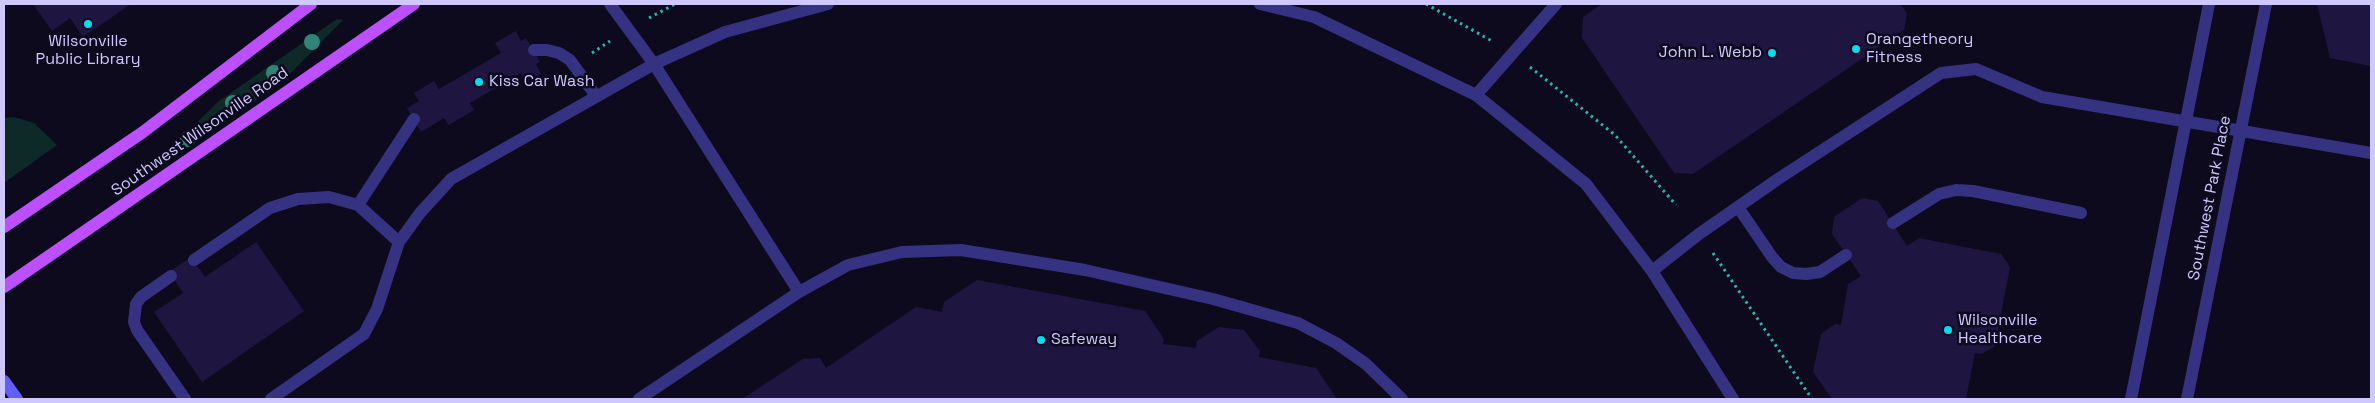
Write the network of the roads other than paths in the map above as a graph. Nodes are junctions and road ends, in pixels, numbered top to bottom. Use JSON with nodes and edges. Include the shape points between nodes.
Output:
{"nodes":[{"id":1,"x":311,"y":4,"type":"edge"},
{"id":2,"x":414,"y":4,"type":"edge"},
{"id":3,"x":610,"y":4,"type":"edge"},
{"id":4,"x":828,"y":4,"type":"edge"},
{"id":5,"x":1260,"y":4,"type":"edge"},
{"id":6,"x":1556,"y":4,"type":"edge"},
{"id":7,"x":2209,"y":4,"type":"edge"},
{"id":8,"x":2266,"y":4,"type":"edge"},
{"id":9,"x":534,"y":50,"type":"dead end"},
{"id":10,"x":654,"y":64,"type":"junction"},
{"id":11,"x":1476,"y":95,"type":"junction"},
{"id":12,"x":596,"y":96,"type":"junction"},
{"id":13,"x":414,"y":120,"type":"dead end"},
{"id":14,"x":2186,"y":122,"type":"junction"},
{"id":15,"x":2240,"y":129,"type":"junction"},
{"id":16,"x":2371,"y":153,"type":"edge"},
{"id":17,"x":358,"y":205,"type":"junction"},
{"id":18,"x":1738,"y":207,"type":"junction"},
{"id":19,"x":2081,"y":213,"type":"dead end"},
{"id":20,"x":1892,"y":223,"type":"dead end"},
{"id":21,"x":4,"y":227,"type":"edge"},
{"id":22,"x":399,"y":242,"type":"junction"},
{"id":23,"x":1846,"y":255,"type":"dead end"},
{"id":24,"x":194,"y":260,"type":"dead end"},
{"id":25,"x":1652,"y":271,"type":"junction"},
{"id":26,"x":171,"y":276,"type":"dead end"},
{"id":27,"x":4,"y":287,"type":"edge"},
{"id":28,"x":799,"y":292,"type":"junction"},
{"id":29,"x":4,"y":381,"type":"edge"},
{"id":30,"x":17,"y":399,"type":"edge"},
{"id":31,"x":185,"y":399,"type":"edge"},
{"id":32,"x":271,"y":399,"type":"edge"},
{"id":33,"x":639,"y":399,"type":"edge"},
{"id":34,"x":1402,"y":399,"type":"edge"},
{"id":35,"x":1734,"y":399,"type":"edge"},
{"id":36,"x":2131,"y":399,"type":"edge"},
{"id":37,"x":2187,"y":399,"type":"edge"}],
"edges":[{"from":1,"to":21,"type":"main road","name":"Southwest Wilsonville Road","via":[[143,132]]},
{"from":2,"to":27,"type":"main road","name":"Southwest Wilsonville Road"},
{"from":3,"to":10,"type":"street"},
{"from":4,"to":10,"type":"street","via":[[725,32]]},
{"from":5,"to":11,"type":"street","via":[[1314,17]]},
{"from":6,"to":11,"type":"street"},
{"from":7,"to":14,"type":"street"},
{"from":8,"to":15,"type":"street","name":"Southwest Park Place"},
{"from":9,"to":12,"type":"street","via":[[560,53],[570,60]]},
{"from":10,"to":12,"type":"street"},
{"from":10,"to":28,"type":"street"},
{"from":11,"to":25,"type":"street","via":[[1586,184]]},
{"from":12,"to":22,"type":"street","via":[[451,179]]},
{"from":13,"to":17,"type":"street"},
{"from":14,"to":15,"type":"street"},
{"from":14,"to":18,"type":"street","via":[[2042,96],[1976,69],[1941,74]]},
{"from":14,"to":36,"type":"street"},
{"from":15,"to":16,"type":"street"},
{"from":15,"to":37,"type":"street","name":"Southwest Park Place"},
{"from":17,"to":22,"type":"street"},
{"from":17,"to":24,"type":"street","via":[[321,198],[298,199],[270,208]]},
{"from":18,"to":23,"type":"street","via":[[1781,267],[1806,274],[1820,272]]},
{"from":18,"to":25,"type":"street"},
{"from":19,"to":20,"type":"street","via":[[1956,190],[1940,194]]},
{"from":22,"to":32,"type":"street","via":[[377,309],[364,334]]},
{"from":25,"to":35,"type":"street"},
{"from":26,"to":31,"type":"street","via":[[141,297],[136,304],[134,322]]},
{"from":28,"to":33,"type":"street"},
{"from":28,"to":34,"type":"street","via":[[848,265],[902,252],[960,250],[1085,270],[1213,299],[1298,323],[1366,364]]},
{"from":29,"to":30,"type":"main road"}]}
